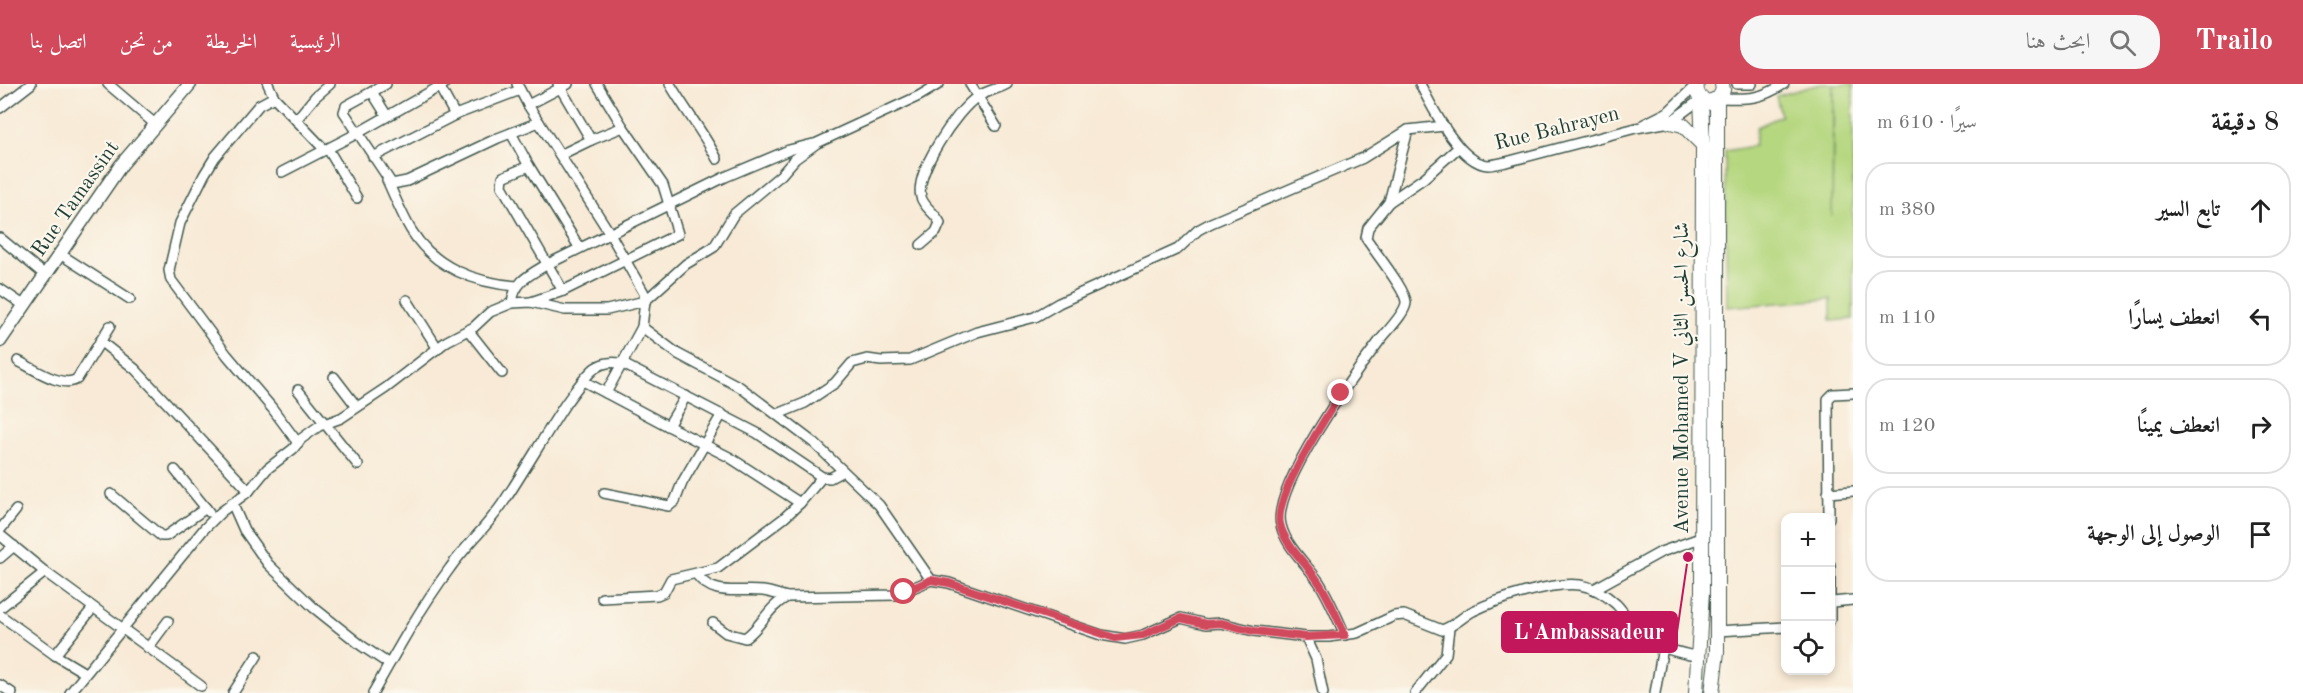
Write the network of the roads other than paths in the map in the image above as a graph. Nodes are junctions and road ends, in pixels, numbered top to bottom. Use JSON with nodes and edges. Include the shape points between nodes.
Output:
{"nodes":[{"id":1,"x":31,"y":84,"type":"edge"},
{"id":2,"x":108,"y":84,"type":"edge"},
{"id":3,"x":190,"y":84,"type":"edge"},
{"id":4,"x":268,"y":84,"type":"edge"},
{"id":5,"x":330,"y":84,"type":"edge"},
{"id":6,"x":386,"y":84,"type":"edge"},
{"id":7,"x":597,"y":84,"type":"edge"},
{"id":8,"x":670,"y":84,"type":"edge"},
{"id":9,"x":939,"y":84,"type":"edge"},
{"id":10,"x":970,"y":84,"type":"edge"},
{"id":11,"x":1005,"y":84,"type":"edge"},
{"id":12,"x":1420,"y":84,"type":"edge"},
{"id":13,"x":1737,"y":84,"type":"edge"},
{"id":14,"x":1752,"y":84,"type":"edge"},
{"id":15,"x":1785,"y":84,"type":"edge"},
{"id":16,"x":440,"y":85,"type":"edge"},
{"id":17,"x":562,"y":85,"type":"edge"},
{"id":18,"x":1697,"y":85,"type":"edge"},
{"id":19,"x":518,"y":87,"type":"edge"},
{"id":20,"x":372,"y":92,"type":"junction"},
{"id":21,"x":1720,"y":94,"type":"edge"},
{"id":22,"x":978,"y":96,"type":"junction"},
{"id":23,"x":274,"y":97,"type":"junction"},
{"id":24,"x":1701,"y":99,"type":"junction"},
{"id":25,"x":528,"y":105,"type":"junction"},
{"id":26,"x":0,"y":108,"type":"edge"},
{"id":27,"x":455,"y":115,"type":"junction"},
{"id":28,"x":387,"y":116,"type":"junction"},
{"id":29,"x":296,"y":120,"type":"junction"},
{"id":30,"x":539,"y":122,"type":"junction"},
{"id":31,"x":1670,"y":122,"type":"junction"},
{"id":32,"x":155,"y":124,"type":"junction"},
{"id":33,"x":996,"y":126,"type":"dead end"},
{"id":34,"x":1444,"y":126,"type":"junction"},
{"id":35,"x":623,"y":127,"type":"junction"},
{"id":36,"x":1636,"y":128,"type":"junction"},
{"id":37,"x":1408,"y":130,"type":"junction"},
{"id":38,"x":511,"y":133,"type":"junction"},
{"id":39,"x":356,"y":134,"type":"junction"},
{"id":40,"x":591,"y":140,"type":"junction"},
{"id":41,"x":817,"y":143,"type":"junction"},
{"id":42,"x":1703,"y":145,"type":"junction"},
{"id":43,"x":1459,"y":147,"type":"junction"},
{"id":44,"x":326,"y":149,"type":"junction"},
{"id":45,"x":560,"y":155,"type":"junction"},
{"id":46,"x":373,"y":158,"type":"junction"},
{"id":47,"x":717,"y":159,"type":"dead end"},
{"id":48,"x":529,"y":166,"type":"junction"},
{"id":49,"x":282,"y":172,"type":"dead end"},
{"id":50,"x":387,"y":180,"type":"junction"},
{"id":51,"x":357,"y":198,"type":"dead end"},
{"id":52,"x":1389,"y":202,"type":"junction"},
{"id":53,"x":668,"y":204,"type":"junction"},
{"id":54,"x":609,"y":232,"type":"junction"},
{"id":55,"x":0,"y":238,"type":"edge"},
{"id":56,"x":921,"y":245,"type":"dead end"},
{"id":57,"x":579,"y":248,"type":"junction"},
{"id":58,"x":60,"y":254,"type":"junction"},
{"id":59,"x":627,"y":261,"type":"junction"},
{"id":60,"x":546,"y":265,"type":"junction"},
{"id":61,"x":45,"y":275,"type":"junction"},
{"id":62,"x":517,"y":286,"type":"junction"},
{"id":63,"x":0,"y":290,"type":"edge"},
{"id":64,"x":562,"y":291,"type":"junction"},
{"id":65,"x":130,"y":299,"type":"dead end"},
{"id":66,"x":407,"y":300,"type":"dead end"},
{"id":67,"x":645,"y":301,"type":"junction"},
{"id":68,"x":531,"y":302,"type":"junction"},
{"id":69,"x":512,"y":303,"type":"junction"},
{"id":70,"x":25,"y":306,"type":"junction"},
{"id":71,"x":110,"y":326,"type":"dead end"},
{"id":72,"x":642,"y":327,"type":"junction"},
{"id":73,"x":468,"y":330,"type":"junction"},
{"id":74,"x":0,"y":340,"type":"edge"},
{"id":75,"x":100,"y":341,"type":"junction"},
{"id":76,"x":438,"y":349,"type":"junction"},
{"id":77,"x":18,"y":361,"type":"dead end"},
{"id":78,"x":621,"y":363,"type":"junction"},
{"id":79,"x":502,"y":373,"type":"dead end"},
{"id":80,"x":334,"y":377,"type":"dead end"},
{"id":81,"x":583,"y":381,"type":"junction"},
{"id":82,"x":298,"y":390,"type":"dead end"},
{"id":83,"x":606,"y":393,"type":"junction"},
{"id":84,"x":1853,"y":393,"type":"edge"},
{"id":85,"x":686,"y":396,"type":"junction"},
{"id":86,"x":357,"y":407,"type":"junction"},
{"id":87,"x":722,"y":414,"type":"junction"},
{"id":88,"x":778,"y":414,"type":"junction"},
{"id":89,"x":327,"y":424,"type":"junction"},
{"id":90,"x":668,"y":426,"type":"junction"},
{"id":91,"x":298,"y":443,"type":"junction"},
{"id":92,"x":704,"y":445,"type":"junction"},
{"id":93,"x":358,"y":465,"type":"dead end"},
{"id":94,"x":175,"y":470,"type":"dead end"},
{"id":95,"x":843,"y":471,"type":"junction"},
{"id":96,"x":822,"y":477,"type":"junction"},
{"id":97,"x":249,"y":491,"type":"junction"},
{"id":98,"x":1853,"y":491,"type":"edge"},
{"id":99,"x":604,"y":493,"type":"dead end"},
{"id":100,"x":1828,"y":493,"type":"junction"},
{"id":101,"x":111,"y":494,"type":"dead end"},
{"id":102,"x":232,"y":503,"type":"junction"},
{"id":103,"x":800,"y":503,"type":"junction"},
{"id":104,"x":206,"y":508,"type":"junction"},
{"id":105,"x":16,"y":510,"type":"dead end"},
{"id":106,"x":1829,"y":513,"type":"edge"},
{"id":107,"x":214,"y":518,"type":"junction"},
{"id":108,"x":0,"y":530,"type":"edge"},
{"id":109,"x":0,"y":535,"type":"edge"},
{"id":110,"x":1703,"y":537,"type":"junction"},
{"id":111,"x":14,"y":546,"type":"junction"},
{"id":112,"x":0,"y":558,"type":"edge"},
{"id":113,"x":45,"y":572,"type":"junction"},
{"id":114,"x":696,"y":574,"type":"junction"},
{"id":115,"x":931,"y":580,"type":"junction"},
{"id":116,"x":1594,"y":589,"type":"junction"},
{"id":117,"x":787,"y":597,"type":"junction"},
{"id":118,"x":602,"y":598,"type":"dead end"},
{"id":119,"x":1853,"y":600,"type":"edge"},
{"id":120,"x":1835,"y":602,"type":"edge"},
{"id":121,"x":0,"y":608,"type":"edge"},
{"id":122,"x":93,"y":608,"type":"junction"},
{"id":123,"x":0,"y":615,"type":"edge"},
{"id":124,"x":168,"y":621,"type":"dead end"},
{"id":125,"x":713,"y":623,"type":"dead end"},
{"id":126,"x":1781,"y":627,"type":"edge"},
{"id":127,"x":1449,"y":628,"type":"junction"},
{"id":128,"x":121,"y":629,"type":"junction"},
{"id":129,"x":1717,"y":631,"type":"junction"},
{"id":130,"x":1345,"y":635,"type":"junction"},
{"id":131,"x":1306,"y":637,"type":"junction"},
{"id":132,"x":1663,"y":647,"type":"junction"},
{"id":133,"x":148,"y":648,"type":"junction"},
{"id":134,"x":55,"y":655,"type":"junction"},
{"id":135,"x":257,"y":656,"type":"dead end"},
{"id":136,"x":1698,"y":657,"type":"junction"},
{"id":137,"x":389,"y":664,"type":"junction"},
{"id":138,"x":85,"y":673,"type":"junction"},
{"id":139,"x":0,"y":685,"type":"edge"},
{"id":140,"x":201,"y":686,"type":"dead end"},
{"id":141,"x":12,"y":693,"type":"edge"},
{"id":142,"x":70,"y":693,"type":"edge"},
{"id":143,"x":233,"y":693,"type":"edge"},
{"id":144,"x":373,"y":693,"type":"edge"},
{"id":145,"x":1323,"y":693,"type":"edge"},
{"id":146,"x":1415,"y":693,"type":"edge"},
{"id":147,"x":1655,"y":693,"type":"edge"},
{"id":148,"x":1696,"y":693,"type":"edge"},
{"id":149,"x":1712,"y":693,"type":"edge"}],
"edges":[{"from":1,"to":26,"type":"street"},
{"from":2,"to":32,"type":"street"},
{"from":3,"to":32,"type":"main road","name":"Rue Tamassint"},
{"from":4,"to":23,"type":"street"},
{"from":5,"to":29,"type":"street"},
{"from":6,"to":20,"type":"street"},
{"from":7,"to":35,"type":"street"},
{"from":8,"to":47,"type":"street"},
{"from":9,"to":41,"type":"street"},
{"from":10,"to":22,"type":"street"},
{"from":11,"to":22,"type":"street"},
{"from":12,"to":34,"type":"street","name":"Rue Bahrayen"},
{"from":13,"to":14,"type":"street"},
{"from":15,"to":21,"type":"street","via":[[1767,95],[1749,99]]},
{"from":16,"to":27,"type":"street"},
{"from":16,"to":28,"type":"street"},
{"from":17,"to":25,"type":"street"},
{"from":17,"to":40,"type":"street"},
{"from":18,"to":24,"type":"highway","name":"Avenue Mohamed V شارع الحسن الثاني"},
{"from":18,"to":36,"type":"street","name":"Rue Bahrayen","via":[[1668,112]]},
{"from":19,"to":25,"type":"street"},
{"from":19,"to":27,"type":"street"},
{"from":20,"to":28,"type":"street"},
{"from":20,"to":39,"type":"street","via":[[344,109]]},
{"from":21,"to":24,"type":"highway","via":[[1709,102]]},
{"from":21,"to":129,"type":"highway","name":"Avenue Mohamed V شارع الحسن الثاني"},
{"from":22,"to":33,"type":"street"},
{"from":22,"to":56,"type":"street","via":[[953,122],[922,180],[921,198],[940,223]]},
{"from":23,"to":29,"type":"street"},
{"from":23,"to":91,"type":"street","via":[[259,105],[204,175],[180,224],[169,270],[171,280]]},
{"from":24,"to":31,"type":"street","name":"Rue Bahrayen"},
{"from":24,"to":42,"type":"highway","name":"Avenue Mohamed V شارع الحسن الثاني"},
{"from":25,"to":30,"type":"street"},
{"from":27,"to":46,"type":"street"},
{"from":28,"to":39,"type":"street"},
{"from":29,"to":44,"type":"street"},
{"from":30,"to":38,"type":"street"},
{"from":30,"to":45,"type":"street"},
{"from":31,"to":36,"type":"street","name":"Rue Bahrayen"},
{"from":31,"to":42,"type":"highway","via":[[1683,125]]},
{"from":32,"to":58,"type":"main road","name":"Rue Tamassint","via":[[121,165]]},
{"from":34,"to":37,"type":"street"},
{"from":34,"to":43,"type":"street","name":"Rue Bahrayen"},
{"from":35,"to":40,"type":"street"},
{"from":35,"to":53,"type":"street","via":[[663,184]]},
{"from":36,"to":43,"type":"street","name":"Rue Bahrayen","via":[[1487,165]]},
{"from":37,"to":52,"type":"street"},
{"from":37,"to":88,"type":"street","via":[[1363,158],[1211,223],[1178,249],[1035,316],[977,332],[910,360],[867,359],[852,363],[835,383],[805,403]]},
{"from":38,"to":48,"type":"street"},
{"from":38,"to":50,"type":"street","via":[[407,181],[392,184]]},
{"from":39,"to":44,"type":"street"},
{"from":39,"to":46,"type":"street"},
{"from":40,"to":45,"type":"street"},
{"from":41,"to":53,"type":"street","via":[[765,159]]},
{"from":41,"to":67,"type":"street","via":[[734,213],[714,248],[686,264]]},
{"from":42,"to":110,"type":"highway","name":"Avenue Mohamed V شارع الحسن الثاني"},
{"from":43,"to":52,"type":"street"},
{"from":44,"to":49,"type":"street"},
{"from":44,"to":51,"type":"street"},
{"from":45,"to":54,"type":"street"},
{"from":46,"to":50,"type":"street"},
{"from":48,"to":57,"type":"street"},
{"from":48,"to":60,"type":"street","via":[[502,177],[502,186]]},
{"from":50,"to":62,"type":"street","via":[[412,231],[428,250],[468,278]]},
{"from":52,"to":130,"type":"street","via":[[1368,228],[1366,238],[1405,293],[1405,309],[1349,380],[1312,442],[1280,509],[1286,539],[1319,582]]},
{"from":53,"to":54,"type":"street"},
{"from":53,"to":59,"type":"street","via":[[678,234]]},
{"from":54,"to":57,"type":"street"},
{"from":54,"to":59,"type":"street"},
{"from":55,"to":61,"type":"street"},
{"from":57,"to":60,"type":"street"},
{"from":58,"to":61,"type":"main road","name":"Rue Tamassint"},
{"from":58,"to":65,"type":"street"},
{"from":59,"to":64,"type":"street"},
{"from":59,"to":67,"type":"street"},
{"from":60,"to":62,"type":"street"},
{"from":60,"to":64,"type":"street"},
{"from":61,"to":70,"type":"main road","name":"Rue Tamassint"},
{"from":62,"to":69,"type":"street"},
{"from":63,"to":70,"type":"street"},
{"from":64,"to":68,"type":"street"},
{"from":66,"to":76,"type":"street"},
{"from":67,"to":68,"type":"street","via":[[607,310],[565,310]]},
{"from":67,"to":72,"type":"street"},
{"from":68,"to":69,"type":"street"},
{"from":69,"to":73,"type":"street","via":[[490,312]]},
{"from":70,"to":74,"type":"main road","name":"Rue Tamassint"},
{"from":71,"to":75,"type":"street"},
{"from":72,"to":78,"type":"street"},
{"from":72,"to":88,"type":"street","via":[[678,354],[740,387]]},
{"from":73,"to":76,"type":"street"},
{"from":73,"to":79,"type":"street"},
{"from":75,"to":77,"type":"street","via":[[72,382],[57,380]]},
{"from":75,"to":97,"type":"street","via":[[135,369]]},
{"from":76,"to":86,"type":"street"},
{"from":78,"to":81,"type":"street","via":[[603,364]]},
{"from":78,"to":83,"type":"street"},
{"from":78,"to":85,"type":"street"},
{"from":80,"to":86,"type":"street"},
{"from":81,"to":83,"type":"street"},
{"from":81,"to":137,"type":"street","via":[[498,510],[425,604]]},
{"from":82,"to":89,"type":"street"},
{"from":83,"to":90,"type":"street"},
{"from":84,"to":100,"type":"street","via":[[1829,396]]},
{"from":85,"to":87,"type":"street"},
{"from":85,"to":90,"type":"street"},
{"from":86,"to":89,"type":"street"},
{"from":87,"to":92,"type":"street"},
{"from":87,"to":96,"type":"street"},
{"from":88,"to":95,"type":"street"},
{"from":89,"to":91,"type":"street"},
{"from":89,"to":93,"type":"street"},
{"from":90,"to":92,"type":"street"},
{"from":91,"to":97,"type":"street","via":[[267,469]]},
{"from":92,"to":99,"type":"street","via":[[669,506]]},
{"from":92,"to":103,"type":"street"},
{"from":94,"to":104,"type":"street"},
{"from":95,"to":96,"type":"street","via":[[830,478]]},
{"from":95,"to":115,"type":"street","via":[[879,505]]},
{"from":96,"to":103,"type":"street"},
{"from":97,"to":102,"type":"street"},
{"from":98,"to":100,"type":"street"},
{"from":100,"to":106,"type":"street"},
{"from":101,"to":104,"type":"street","via":[[162,536]]},
{"from":102,"to":107,"type":"street"},
{"from":102,"to":137,"type":"street","via":[[244,530],[268,564],[313,607]]},
{"from":103,"to":114,"type":"street","via":[[718,568]]},
{"from":104,"to":107,"type":"street"},
{"from":105,"to":108,"type":"street"},
{"from":107,"to":128,"type":"street"},
{"from":109,"to":111,"type":"street"},
{"from":110,"to":116,"type":"street","via":[[1661,552]]},
{"from":110,"to":136,"type":"highway","name":"Avenue Mohamed V شارع الحسن الثاني"},
{"from":111,"to":112,"type":"street"},
{"from":111,"to":113,"type":"street"},
{"from":113,"to":121,"type":"street"},
{"from":113,"to":122,"type":"street"},
{"from":114,"to":117,"type":"street","via":[[708,586],[723,590],[765,591]]},
{"from":114,"to":118,"type":"street","via":[[671,579],[657,595]]},
{"from":115,"to":117,"type":"street","via":[[896,595]]},
{"from":115,"to":131,"type":"street","via":[[1115,638],[1143,635],[1181,618]]},
{"from":116,"to":127,"type":"street","via":[[1581,585],[1541,588],[1473,612]]},
{"from":116,"to":132,"type":"street","via":[[1605,594],[1638,632]]},
{"from":117,"to":125,"type":"street","via":[[776,603],[745,638],[726,633]]},
{"from":119,"to":120,"type":"street"},
{"from":122,"to":128,"type":"street"},
{"from":122,"to":134,"type":"street"},
{"from":123,"to":134,"type":"street"},
{"from":124,"to":133,"type":"street"},
{"from":126,"to":129,"type":"street"},
{"from":127,"to":130,"type":"street","via":[[1442,630],[1404,615]]},
{"from":127,"to":146,"type":"street","via":[[1446,654]]},
{"from":128,"to":133,"type":"street"},
{"from":128,"to":138,"type":"street"},
{"from":129,"to":149,"type":"highway","name":"Avenue Mohamed V شارع الحسن الثاني"},
{"from":130,"to":131,"type":"street"},
{"from":131,"to":145,"type":"street","via":[[1316,659]]},
{"from":132,"to":136,"type":"street"},
{"from":132,"to":147,"type":"street"},
{"from":133,"to":140,"type":"street"},
{"from":134,"to":138,"type":"street"},
{"from":135,"to":143,"type":"street"},
{"from":136,"to":148,"type":"highway","name":"Avenue Mohamed V شارع الحسن الثاني"},
{"from":137,"to":144,"type":"street"},
{"from":138,"to":142,"type":"street"},
{"from":139,"to":141,"type":"street"}]}
